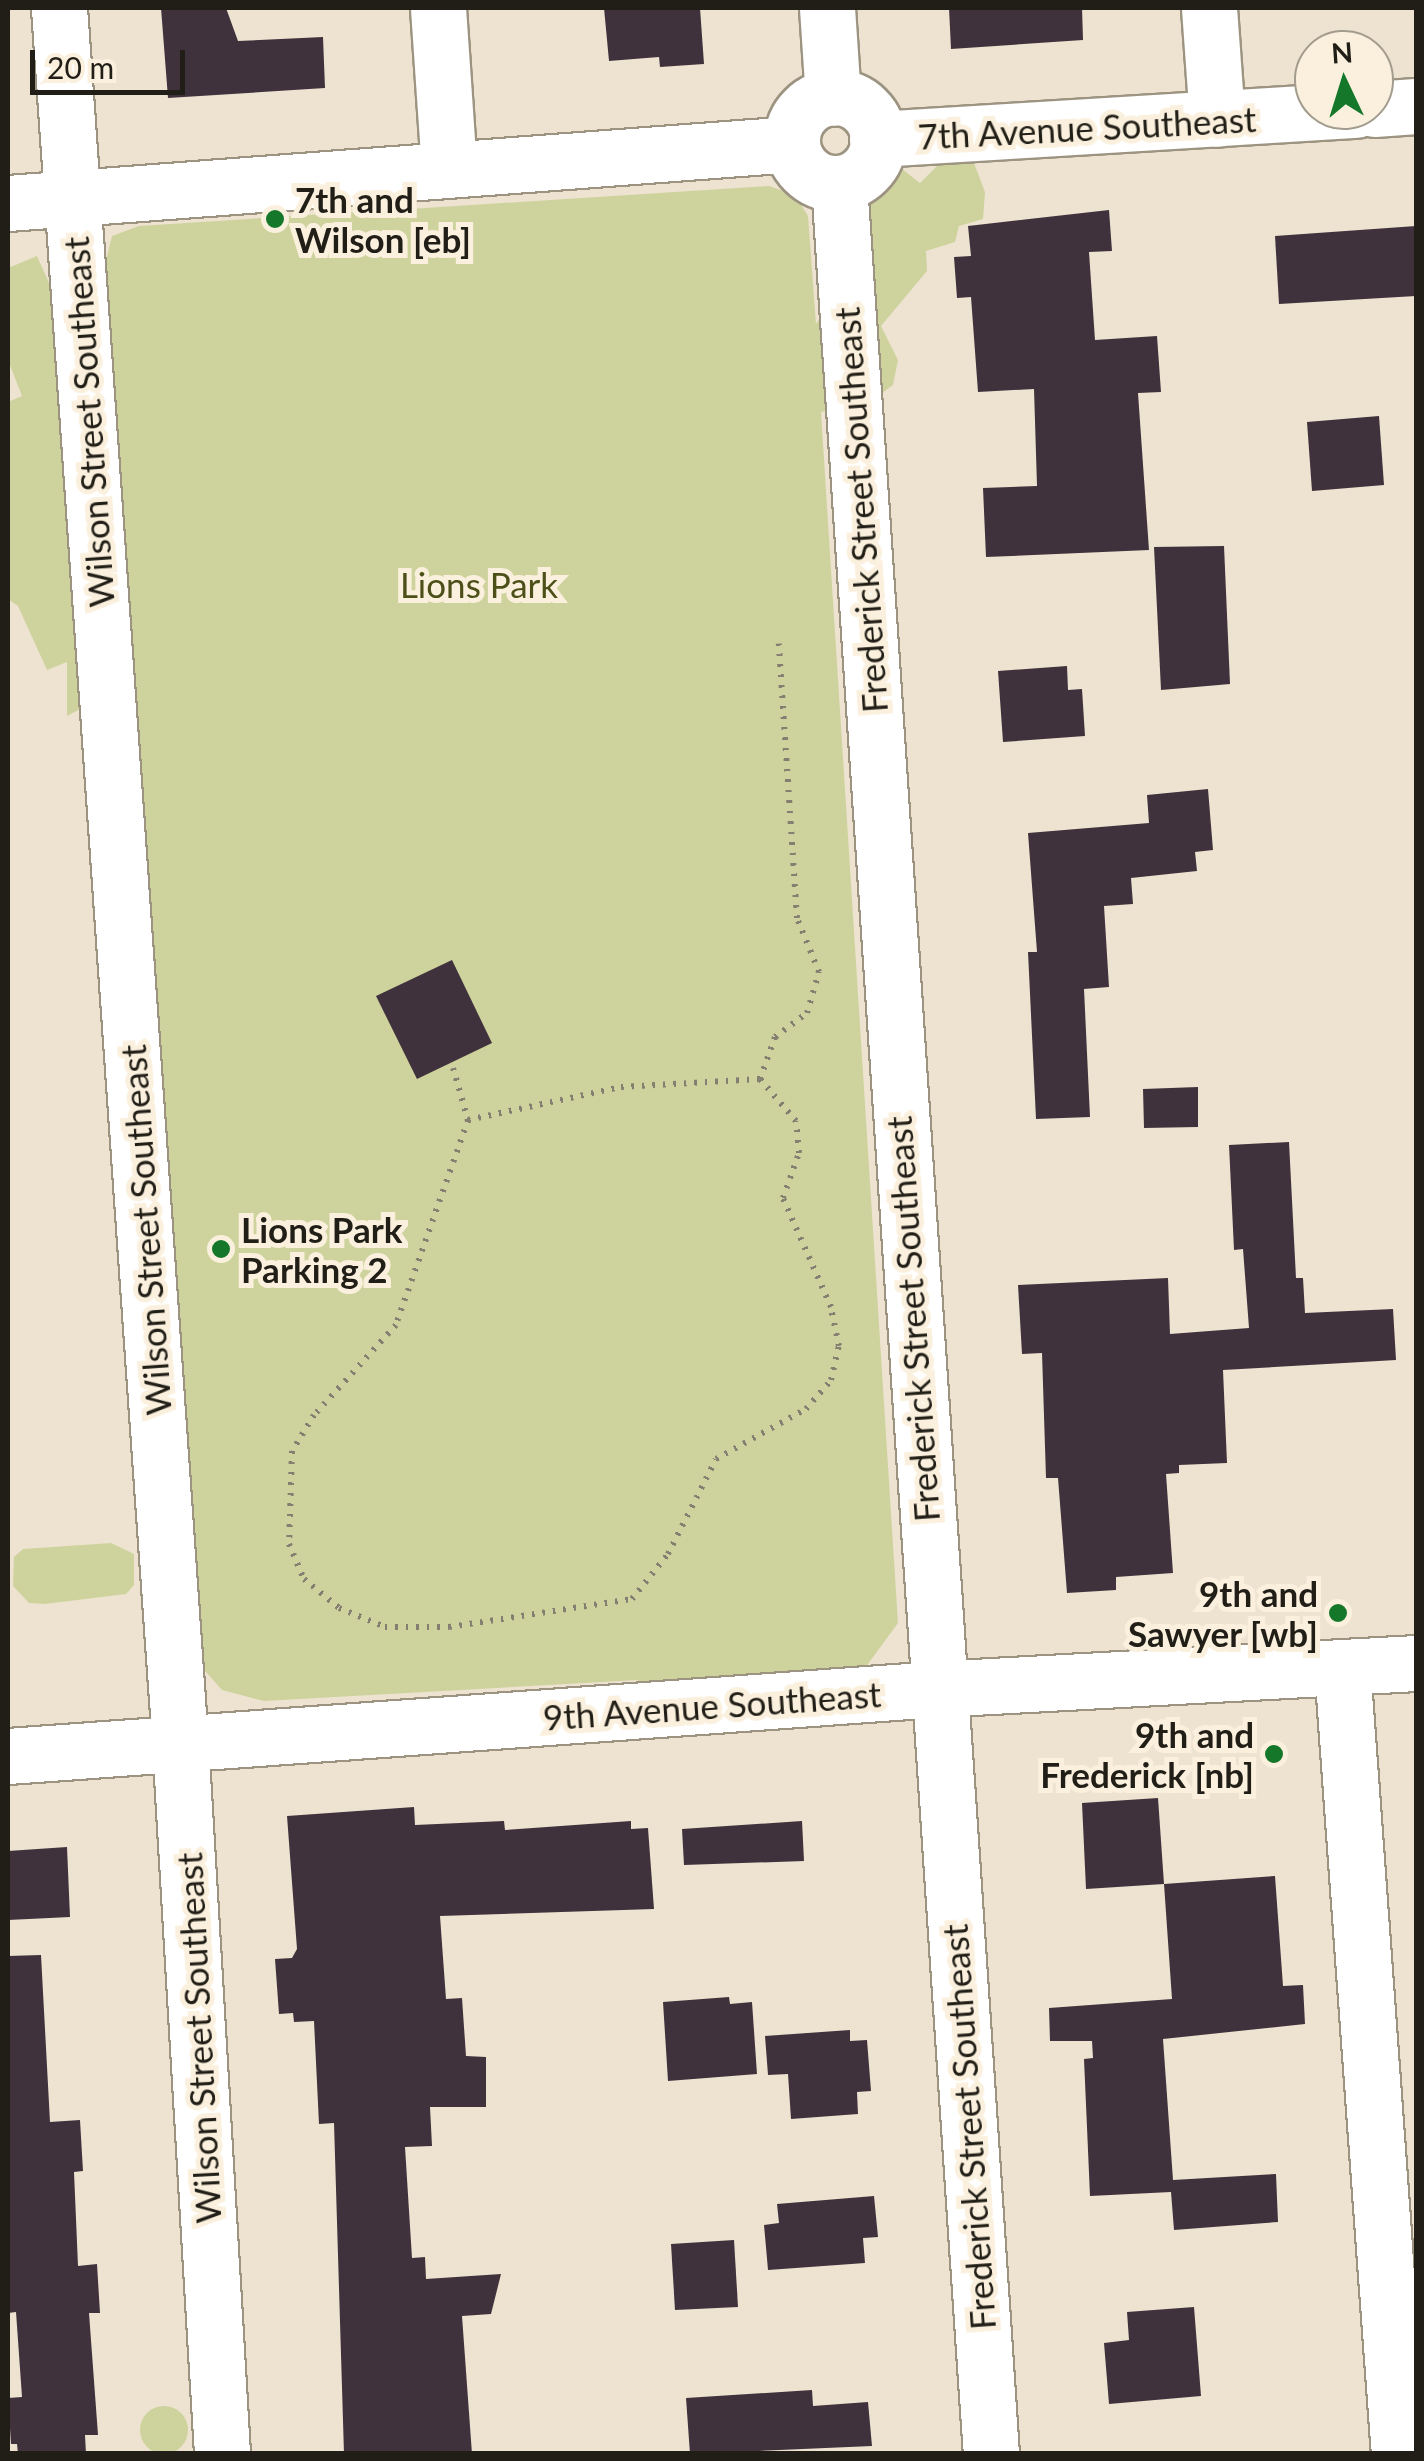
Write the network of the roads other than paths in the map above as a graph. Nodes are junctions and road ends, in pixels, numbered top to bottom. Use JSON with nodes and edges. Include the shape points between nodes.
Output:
{"nodes":[{"id":1,"x":59,"y":8,"type":"edge"},
{"id":2,"x":438,"y":8,"type":"edge"},
{"id":3,"x":828,"y":8,"type":"edge"},
{"id":4,"x":1210,"y":8,"type":"edge"},
{"id":5,"x":832,"y":98,"type":"junction"},
{"id":6,"x":1294,"y":114,"type":"edge"},
{"id":7,"x":1217,"y":119,"type":"junction"},
{"id":8,"x":878,"y":140,"type":"junction"},
{"id":9,"x":792,"y":144,"type":"junction"},
{"id":10,"x":450,"y":168,"type":"junction"},
{"id":11,"x":838,"y":184,"type":"junction"},
{"id":12,"x":71,"y":200,"type":"junction"},
{"id":13,"x":8,"y":202,"type":"edge"},
{"id":14,"x":1416,"y":1663,"type":"edge"},
{"id":15,"x":1342,"y":1667,"type":"junction"},
{"id":16,"x":936,"y":1689,"type":"junction"},
{"id":17,"x":180,"y":1742,"type":"junction"},
{"id":18,"x":8,"y":1756,"type":"edge"},
{"id":19,"x":222,"y":2454,"type":"edge"},
{"id":20,"x":991,"y":2454,"type":"edge"},
{"id":21,"x":1399,"y":2454,"type":"edge"}],
"edges":[{"from":1,"to":12,"type":"street","name":"Wilson Street Southeast"},
{"from":2,"to":10,"type":"street"},
{"from":3,"to":5,"type":"street"},
{"from":4,"to":7,"type":"street"},
{"from":5,"to":8,"type":"street","via":[[865,109]]},
{"from":5,"to":9,"type":"street","via":[[802,111]]},
{"from":6,"to":7,"type":"street","name":"7th Avenue Southeast"},
{"from":7,"to":8,"type":"street","name":"7th Avenue Southeast"},
{"from":8,"to":11,"type":"street","via":[[865,172]]},
{"from":9,"to":10,"type":"street"},
{"from":9,"to":11,"type":"street","via":[[810,176]]},
{"from":10,"to":12,"type":"street"},
{"from":11,"to":16,"type":"street","name":"Frederick Street Southeast"},
{"from":12,"to":13,"type":"street"},
{"from":12,"to":17,"type":"street","name":"Wilson Street Southeast"},
{"from":14,"to":15,"type":"street","name":"9th Avenue Southeast"},
{"from":15,"to":16,"type":"street","name":"9th Avenue Southeast"},
{"from":15,"to":21,"type":"street"},
{"from":16,"to":17,"type":"street","name":"9th Avenue Southeast"},
{"from":16,"to":20,"type":"street","name":"Frederick Street Southeast"},
{"from":17,"to":18,"type":"street","name":"9th Avenue Southeast"},
{"from":17,"to":19,"type":"street","name":"Wilson Street Southeast"}]}
